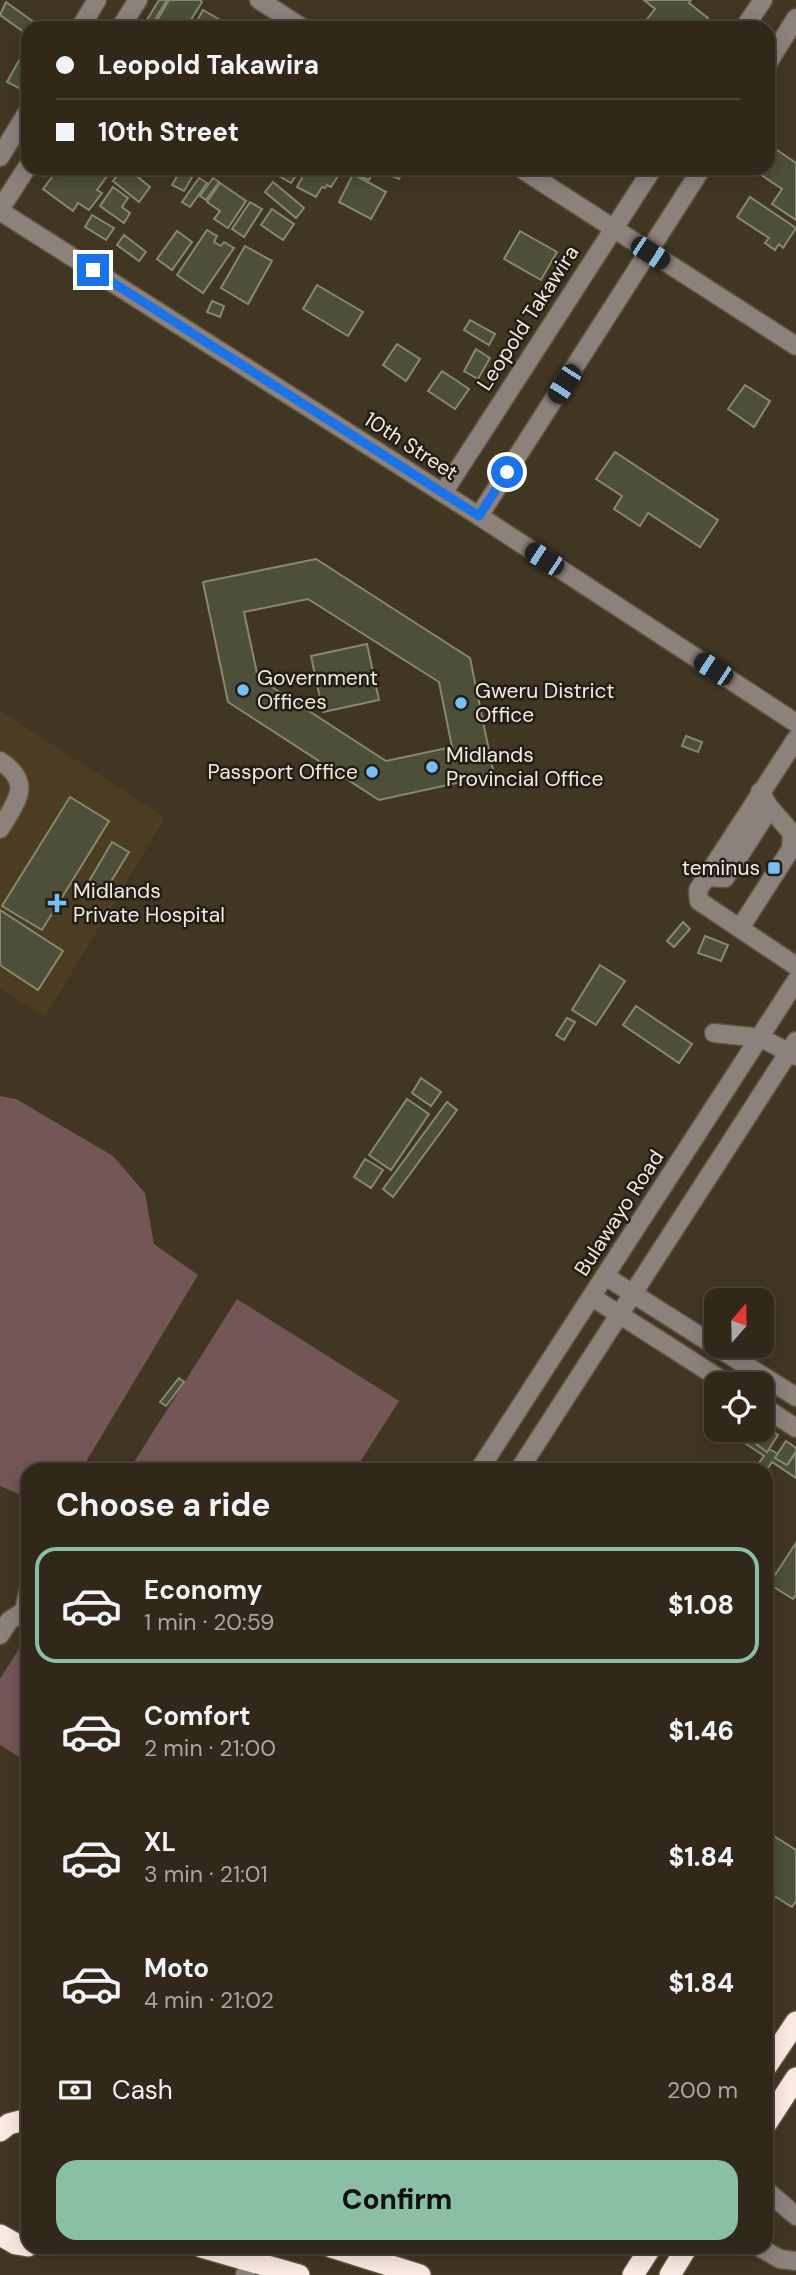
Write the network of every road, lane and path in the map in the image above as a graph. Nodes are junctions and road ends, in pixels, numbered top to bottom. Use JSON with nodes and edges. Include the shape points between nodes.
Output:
{"nodes":[{"id":1,"x":97,"y":0,"type":"edge"},
{"id":2,"x":138,"y":0,"type":"edge"},
{"id":3,"x":259,"y":0,"type":"edge"},
{"id":4,"x":763,"y":0,"type":"edge"},
{"id":5,"x":796,"y":18,"type":"edge"},
{"id":6,"x":84,"y":21,"type":"edge"},
{"id":7,"x":124,"y":21,"type":"edge"},
{"id":8,"x":292,"y":21,"type":"edge"},
{"id":9,"x":749,"y":21,"type":"edge"},
{"id":10,"x":775,"y":51,"type":"edge"},
{"id":11,"x":21,"y":122,"type":"edge"},
{"id":12,"x":0,"y":157,"type":"edge"},
{"id":13,"x":22,"y":175,"type":"edge"},
{"id":14,"x":531,"y":175,"type":"edge"},
{"id":15,"x":648,"y":175,"type":"edge"},
{"id":16,"x":698,"y":175,"type":"edge"},
{"id":17,"x":0,"y":210,"type":"edge"},
{"id":18,"x":613,"y":228,"type":"junction"},
{"id":19,"x":650,"y":253,"type":"junction"},
{"id":20,"x":796,"y":346,"type":"edge"},
{"id":21,"x":443,"y":493,"type":"junction"},
{"id":22,"x":479,"y":516,"type":"junction"},
{"id":23,"x":796,"y":723,"type":"edge"},
{"id":24,"x":796,"y":739,"type":"edge"},
{"id":25,"x":0,"y":761,"type":"edge"},
{"id":26,"x":760,"y":792,"type":"junction"},
{"id":27,"x":770,"y":808,"type":"junction"},
{"id":28,"x":0,"y":829,"type":"edge"},
{"id":29,"x":706,"y":877,"type":"junction"},
{"id":30,"x":740,"y":928,"type":"junction"},
{"id":31,"x":796,"y":966,"type":"edge"},
{"id":32,"x":796,"y":981,"type":"edge"},
{"id":33,"x":715,"y":1033,"type":"dead end"},
{"id":34,"x":761,"y":1038,"type":"junction"},
{"id":35,"x":794,"y":1050,"type":"edge"},
{"id":36,"x":605,"y":1276,"type":"junction"},
{"id":37,"x":633,"y":1294,"type":"junction"},
{"id":38,"x":592,"y":1297,"type":"junction"},
{"id":39,"x":620,"y":1315,"type":"junction"},
{"id":40,"x":709,"y":1372,"type":"edge"},
{"id":41,"x":796,"y":1396,"type":"edge"},
{"id":42,"x":774,"y":1414,"type":"edge"},
{"id":43,"x":796,"y":1428,"type":"edge"},
{"id":44,"x":485,"y":1463,"type":"edge"},
{"id":45,"x":524,"y":1463,"type":"edge"},
{"id":46,"x":21,"y":1614,"type":"edge"},
{"id":47,"x":0,"y":1635,"type":"edge"},
{"id":48,"x":796,"y":2022,"type":"edge"},
{"id":49,"x":773,"y":2056,"type":"edge"},
{"id":50,"x":796,"y":2078,"type":"edge"},
{"id":51,"x":773,"y":2113,"type":"edge"},
{"id":52,"x":21,"y":2121,"type":"edge"},
{"id":53,"x":0,"y":2131,"type":"edge"},
{"id":54,"x":773,"y":2196,"type":"edge"},
{"id":55,"x":796,"y":2216,"type":"edge"},
{"id":56,"x":225,"y":2254,"type":"edge"},
{"id":57,"x":353,"y":2254,"type":"edge"},
{"id":58,"x":646,"y":2254,"type":"edge"},
{"id":59,"x":683,"y":2254,"type":"edge"},
{"id":60,"x":771,"y":2254,"type":"edge"},
{"id":61,"x":249,"y":2261,"type":"edge"},
{"id":62,"x":796,"y":2261,"type":"edge"},
{"id":63,"x":299,"y":2275,"type":"edge"},
{"id":64,"x":420,"y":2275,"type":"edge"},
{"id":65,"x":633,"y":2275,"type":"edge"},
{"id":66,"x":670,"y":2275,"type":"edge"}],
"edges":[{"from":1,"to":6,"type":"street"},
{"from":2,"to":7,"type":"street"},
{"from":3,"to":8,"type":"street"},
{"from":4,"to":9,"type":"street"},
{"from":5,"to":10,"type":"street"},
{"from":11,"to":12,"type":"street"},
{"from":13,"to":17,"type":"street"},
{"from":14,"to":18,"type":"street"},
{"from":15,"to":18,"type":"street","name":"Leopold Takawira"},
{"from":16,"to":19,"type":"street"},
{"from":17,"to":21,"type":"street","name":"10th Street"},
{"from":18,"to":19,"type":"street"},
{"from":18,"to":21,"type":"street","name":"Leopold Takawira"},
{"from":19,"to":20,"type":"street"},
{"from":19,"to":22,"type":"street"},
{"from":21,"to":22,"type":"street","name":"10th Street"},
{"from":22,"to":23,"type":"street","name":"10th Street"},
{"from":24,"to":26,"type":"street"},
{"from":25,"to":28,"type":"street","via":[[19,779],[20,796]]},
{"from":26,"to":27,"type":"street"},
{"from":26,"to":29,"type":"street"},
{"from":27,"to":29,"type":"street","via":[[725,878]]},
{"from":27,"to":30,"type":"street","via":[[792,833],[791,849]]},
{"from":29,"to":30,"type":"street","via":[[698,890],[699,901]]},
{"from":30,"to":31,"type":"street"},
{"from":32,"to":34,"type":"street","name":"Bulawayo Road"},
{"from":33,"to":34,"type":"street"},
{"from":34,"to":35,"type":"street"},
{"from":34,"to":36,"type":"street","name":"Bulawayo Road"},
{"from":35,"to":37,"type":"street"},
{"from":36,"to":37,"type":"street"},
{"from":36,"to":38,"type":"street","name":"Bulawayo Road"},
{"from":37,"to":39,"type":"street"},
{"from":37,"to":41,"type":"street"},
{"from":38,"to":39,"type":"street"},
{"from":38,"to":44,"type":"street","name":"Bulawayo Road"},
{"from":39,"to":40,"type":"street"},
{"from":39,"to":45,"type":"street"},
{"from":42,"to":43,"type":"street"},
{"from":46,"to":47,"type":"street","via":[[9,1621]]},
{"from":48,"to":49,"type":"highway"},
{"from":50,"to":51,"type":"highway"},
{"from":52,"to":53,"type":"highway"},
{"from":54,"to":55,"type":"street"},
{"from":56,"to":61,"type":"highway"},
{"from":57,"to":64,"type":"highway"},
{"from":58,"to":65,"type":"highway"},
{"from":59,"to":66,"type":"highway"},
{"from":60,"to":62,"type":"street"},
{"from":61,"to":63,"type":"highway"}]}
